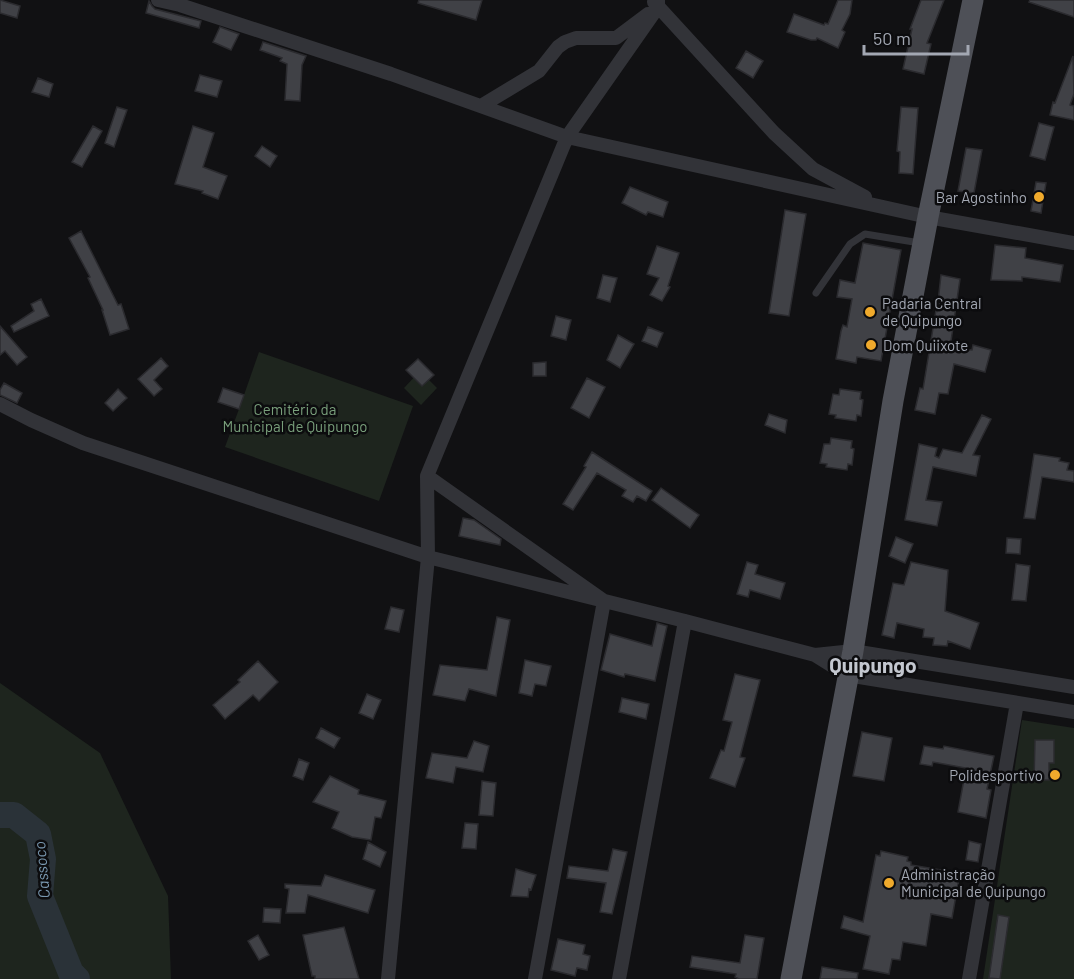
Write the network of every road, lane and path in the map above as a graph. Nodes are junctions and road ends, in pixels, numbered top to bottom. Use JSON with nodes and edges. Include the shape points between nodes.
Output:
{"nodes":[{"id":1,"x":158,"y":0,"type":"edge"},
{"id":2,"x":974,"y":0,"type":"edge"},
{"id":3,"x":656,"y":2,"type":"edge"},
{"id":4,"x":481,"y":106,"type":"junction"},
{"id":5,"x":567,"y":137,"type":"junction"},
{"id":6,"x":880,"y":205,"type":"junction"},
{"id":7,"x":928,"y":217,"type":"junction"},
{"id":8,"x":923,"y":243,"type":"junction"},
{"id":9,"x":1074,"y":243,"type":"edge"},
{"id":10,"x":816,"y":293,"type":"dead end"},
{"id":11,"x":0,"y":404,"type":"edge"},
{"id":12,"x":427,"y":476,"type":"junction"},
{"id":13,"x":428,"y":557,"type":"junction"},
{"id":14,"x":604,"y":601,"type":"junction"},
{"id":15,"x":685,"y":621,"type":"junction"},
{"id":16,"x":853,"y":651,"type":"junction"},
{"id":17,"x":815,"y":655,"type":"junction"},
{"id":18,"x":848,"y":675,"type":"junction"},
{"id":19,"x":1074,"y":687,"type":"edge"},
{"id":20,"x":1017,"y":703,"type":"junction"},
{"id":21,"x":1072,"y":712,"type":"edge"},
{"id":22,"x":388,"y":979,"type":"edge"},
{"id":23,"x":535,"y":979,"type":"edge"},
{"id":24,"x":620,"y":979,"type":"edge"},
{"id":25,"x":791,"y":979,"type":"edge"},
{"id":26,"x":969,"y":979,"type":"edge"}],
"edges":[{"from":1,"to":4,"type":"street"},
{"from":2,"to":7,"type":"main road"},
{"from":3,"to":4,"type":"street","via":[[616,38],[576,38],[566,42],[539,70]]},
{"from":3,"to":5,"type":"street"},
{"from":3,"to":6,"type":"street","via":[[774,133],[813,169]]},
{"from":4,"to":5,"type":"street"},
{"from":5,"to":6,"type":"street"},
{"from":5,"to":12,"type":"street"},
{"from":6,"to":7,"type":"street"},
{"from":7,"to":8,"type":"main road"},
{"from":7,"to":9,"type":"street"},
{"from":8,"to":10,"type":"lane","via":[[865,234],[850,244]]},
{"from":8,"to":16,"type":"main road"},
{"from":11,"to":13,"type":"street","via":[[83,443]]},
{"from":12,"to":13,"type":"street"},
{"from":12,"to":14,"type":"street"},
{"from":13,"to":14,"type":"street"},
{"from":13,"to":22,"type":"street"},
{"from":14,"to":15,"type":"street"},
{"from":14,"to":23,"type":"street"},
{"from":15,"to":17,"type":"street"},
{"from":15,"to":24,"type":"street"},
{"from":16,"to":17,"type":"street"},
{"from":16,"to":18,"type":"main road"},
{"from":16,"to":19,"type":"street"},
{"from":17,"to":18,"type":"street"},
{"from":18,"to":20,"type":"street"},
{"from":18,"to":25,"type":"main road"},
{"from":19,"to":21,"type":"street"},
{"from":20,"to":21,"type":"street"},
{"from":20,"to":26,"type":"street"}]}
